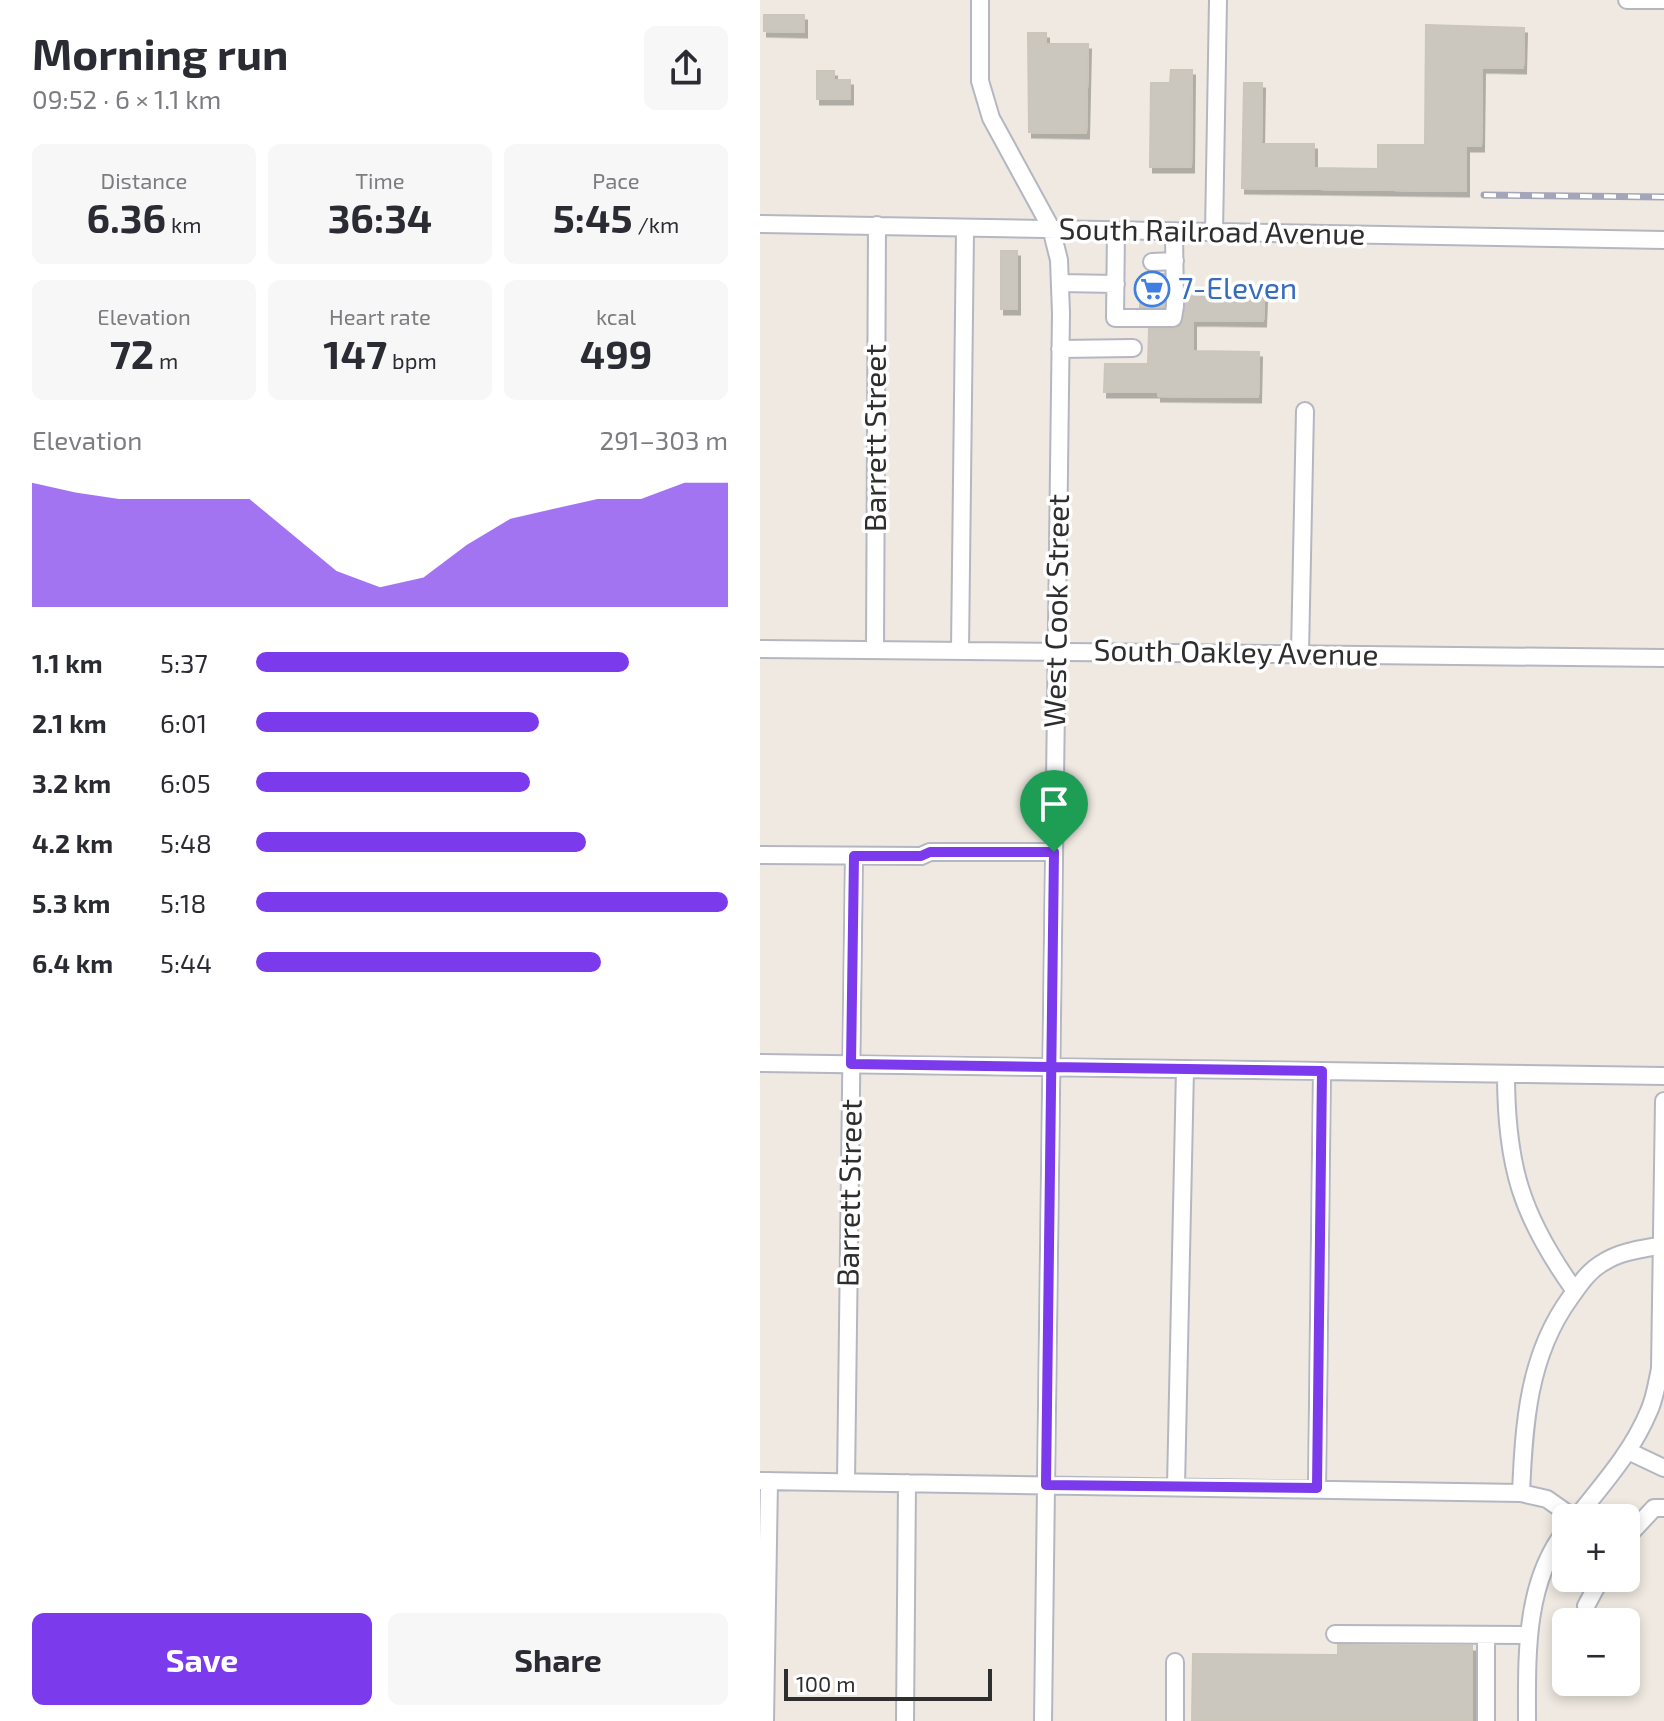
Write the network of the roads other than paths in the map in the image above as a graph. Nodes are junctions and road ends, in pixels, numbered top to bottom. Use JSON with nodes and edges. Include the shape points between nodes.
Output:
{"nodes":[{"id":1,"x":980,"y":0,"type":"edge"},
{"id":2,"x":1218,"y":0,"type":"edge"},
{"id":3,"x":1627,"y":0,"type":"edge"},
{"id":4,"x":1664,"y":0,"type":"edge"},
{"id":5,"x":760,"y":224,"type":"edge"},
{"id":6,"x":877,"y":225,"type":"junction"},
{"id":7,"x":1051,"y":228,"type":"junction"},
{"id":8,"x":1116,"y":230,"type":"junction"},
{"id":9,"x":965,"y":231,"type":"dead end"},
{"id":10,"x":1174,"y":232,"type":"junction"},
{"id":11,"x":1214,"y":233,"type":"junction"},
{"id":12,"x":1664,"y":240,"type":"edge"},
{"id":13,"x":1175,"y":261,"type":"junction"},
{"id":14,"x":1152,"y":262,"type":"dead end"},
{"id":15,"x":1060,"y":283,"type":"junction"},
{"id":16,"x":1116,"y":284,"type":"junction"},
{"id":17,"x":1133,"y":348,"type":"dead end"},
{"id":18,"x":1060,"y":349,"type":"junction"},
{"id":19,"x":1305,"y":411,"type":"dead end"},
{"id":20,"x":760,"y":649,"type":"edge"},
{"id":21,"x":875,"y":650,"type":"junction"},
{"id":22,"x":960,"y":650,"type":"junction"},
{"id":23,"x":1056,"y":650,"type":"junction"},
{"id":24,"x":1300,"y":653,"type":"junction"},
{"id":25,"x":1664,"y":658,"type":"edge"},
{"id":26,"x":1054,"y":852,"type":"junction"},
{"id":27,"x":760,"y":855,"type":"edge"},
{"id":28,"x":854,"y":856,"type":"junction"},
{"id":29,"x":760,"y":1063,"type":"edge"},
{"id":30,"x":851,"y":1064,"type":"junction"},
{"id":31,"x":1051,"y":1067,"type":"junction"},
{"id":32,"x":1185,"y":1069,"type":"junction"},
{"id":33,"x":1322,"y":1071,"type":"junction"},
{"id":34,"x":1506,"y":1074,"type":"junction"},
{"id":35,"x":1664,"y":1076,"type":"edge"},
{"id":36,"x":1664,"y":1101,"type":"edge"},
{"id":37,"x":1663,"y":1245,"type":"edge"},
{"id":38,"x":1575,"y":1291,"type":"junction"},
{"id":39,"x":1628,"y":1451,"type":"junction"},
{"id":40,"x":1664,"y":1468,"type":"edge"},
{"id":41,"x":764,"y":1481,"type":"edge"},
{"id":42,"x":846,"y":1482,"type":"junction"},
{"id":43,"x":907,"y":1483,"type":"junction"},
{"id":44,"x":1046,"y":1485,"type":"junction"},
{"id":45,"x":1176,"y":1486,"type":"junction"},
{"id":46,"x":1317,"y":1488,"type":"junction"},
{"id":47,"x":1521,"y":1493,"type":"junction"},
{"id":48,"x":1554,"y":1504,"type":"edge"},
{"id":49,"x":1586,"y":1504,"type":"edge"},
{"id":50,"x":1664,"y":1508,"type":"edge"},
{"id":51,"x":1640,"y":1523,"type":"edge"},
{"id":52,"x":1552,"y":1553,"type":"edge"},
{"id":53,"x":1594,"y":1592,"type":"edge"},
{"id":54,"x":1586,"y":1606,"type":"dead end"},
{"id":55,"x":1335,"y":1634,"type":"dead end"},
{"id":56,"x":1528,"y":1635,"type":"junction"},
{"id":57,"x":1486,"y":1636,"type":"junction"},
{"id":58,"x":1175,"y":1662,"type":"dead end"},
{"id":59,"x":765,"y":1721,"type":"edge"},
{"id":60,"x":905,"y":1721,"type":"edge"},
{"id":61,"x":1043,"y":1721,"type":"edge"},
{"id":62,"x":1175,"y":1721,"type":"edge"},
{"id":63,"x":1486,"y":1721,"type":"edge"},
{"id":64,"x":1527,"y":1721,"type":"edge"}],
"edges":[{"from":1,"to":7,"type":"street","name":"West Cook Street","via":[[980,81],[991,118]]},
{"from":2,"to":11,"type":"street"},
{"from":3,"to":4,"type":"street"},
{"from":5,"to":6,"type":"street","name":"South Railroad Avenue"},
{"from":6,"to":7,"type":"street","name":"South Railroad Avenue"},
{"from":6,"to":21,"type":"street","name":"Barrett Street"},
{"from":7,"to":8,"type":"street","name":"South Railroad Avenue"},
{"from":7,"to":15,"type":"street","name":"West Cook Street"},
{"from":8,"to":10,"type":"street","name":"South Railroad Avenue"},
{"from":8,"to":16,"type":"street"},
{"from":9,"to":22,"type":"street"},
{"from":10,"to":11,"type":"street","name":"South Railroad Avenue"},
{"from":10,"to":13,"type":"street"},
{"from":11,"to":12,"type":"street","name":"South Railroad Avenue"},
{"from":13,"to":14,"type":"street"},
{"from":13,"to":16,"type":"street","via":[[1173,318],[1115,318]]},
{"from":15,"to":16,"type":"street"},
{"from":15,"to":18,"type":"street","name":"West Cook Street"},
{"from":17,"to":18,"type":"street"},
{"from":18,"to":23,"type":"street","name":"West Cook Street"},
{"from":19,"to":24,"type":"street"},
{"from":20,"to":21,"type":"street","name":"South Oakley Avenue"},
{"from":21,"to":22,"type":"street","name":"South Oakley Avenue"},
{"from":22,"to":23,"type":"street","name":"South Oakley Avenue"},
{"from":23,"to":24,"type":"street","name":"South Oakley Avenue"},
{"from":23,"to":26,"type":"street","name":"West Cook Street"},
{"from":24,"to":25,"type":"street","name":"South Oakley Avenue"},
{"from":26,"to":28,"type":"street"},
{"from":26,"to":31,"type":"street","name":"West Cook Street"},
{"from":27,"to":28,"type":"street"},
{"from":28,"to":30,"type":"street","name":"Barrett Street"},
{"from":29,"to":30,"type":"street"},
{"from":30,"to":31,"type":"street"},
{"from":30,"to":42,"type":"street","name":"Barrett Street"},
{"from":31,"to":32,"type":"street"},
{"from":31,"to":44,"type":"street","name":"West Cook Street"},
{"from":32,"to":33,"type":"street"},
{"from":32,"to":45,"type":"street"},
{"from":33,"to":34,"type":"street"},
{"from":33,"to":46,"type":"street"},
{"from":34,"to":35,"type":"street"},
{"from":34,"to":38,"type":"street","via":[[1506,1120],[1515,1174],[1543,1244]]},
{"from":36,"to":37,"type":"street"},
{"from":37,"to":38,"type":"street","via":[[1602,1263]]},
{"from":37,"to":39,"type":"street","via":[[1660,1369],[1650,1409]]},
{"from":38,"to":47,"type":"street","via":[[1553,1325],[1534,1372]]},
{"from":39,"to":40,"type":"street"},
{"from":39,"to":49,"type":"street"},
{"from":41,"to":42,"type":"street"},
{"from":41,"to":59,"type":"street"},
{"from":42,"to":43,"type":"street"},
{"from":43,"to":44,"type":"street"},
{"from":43,"to":60,"type":"street"},
{"from":44,"to":45,"type":"street"},
{"from":44,"to":61,"type":"street","name":"West Cook Street"},
{"from":45,"to":46,"type":"street"},
{"from":46,"to":47,"type":"street"},
{"from":47,"to":48,"type":"street"},
{"from":50,"to":51,"type":"street","via":[[1654,1508]]},
{"from":52,"to":56,"type":"street"},
{"from":53,"to":54,"type":"street"},
{"from":55,"to":57,"type":"street"},
{"from":56,"to":57,"type":"street"},
{"from":56,"to":64,"type":"street"},
{"from":57,"to":63,"type":"street"},
{"from":58,"to":62,"type":"street"}]}
